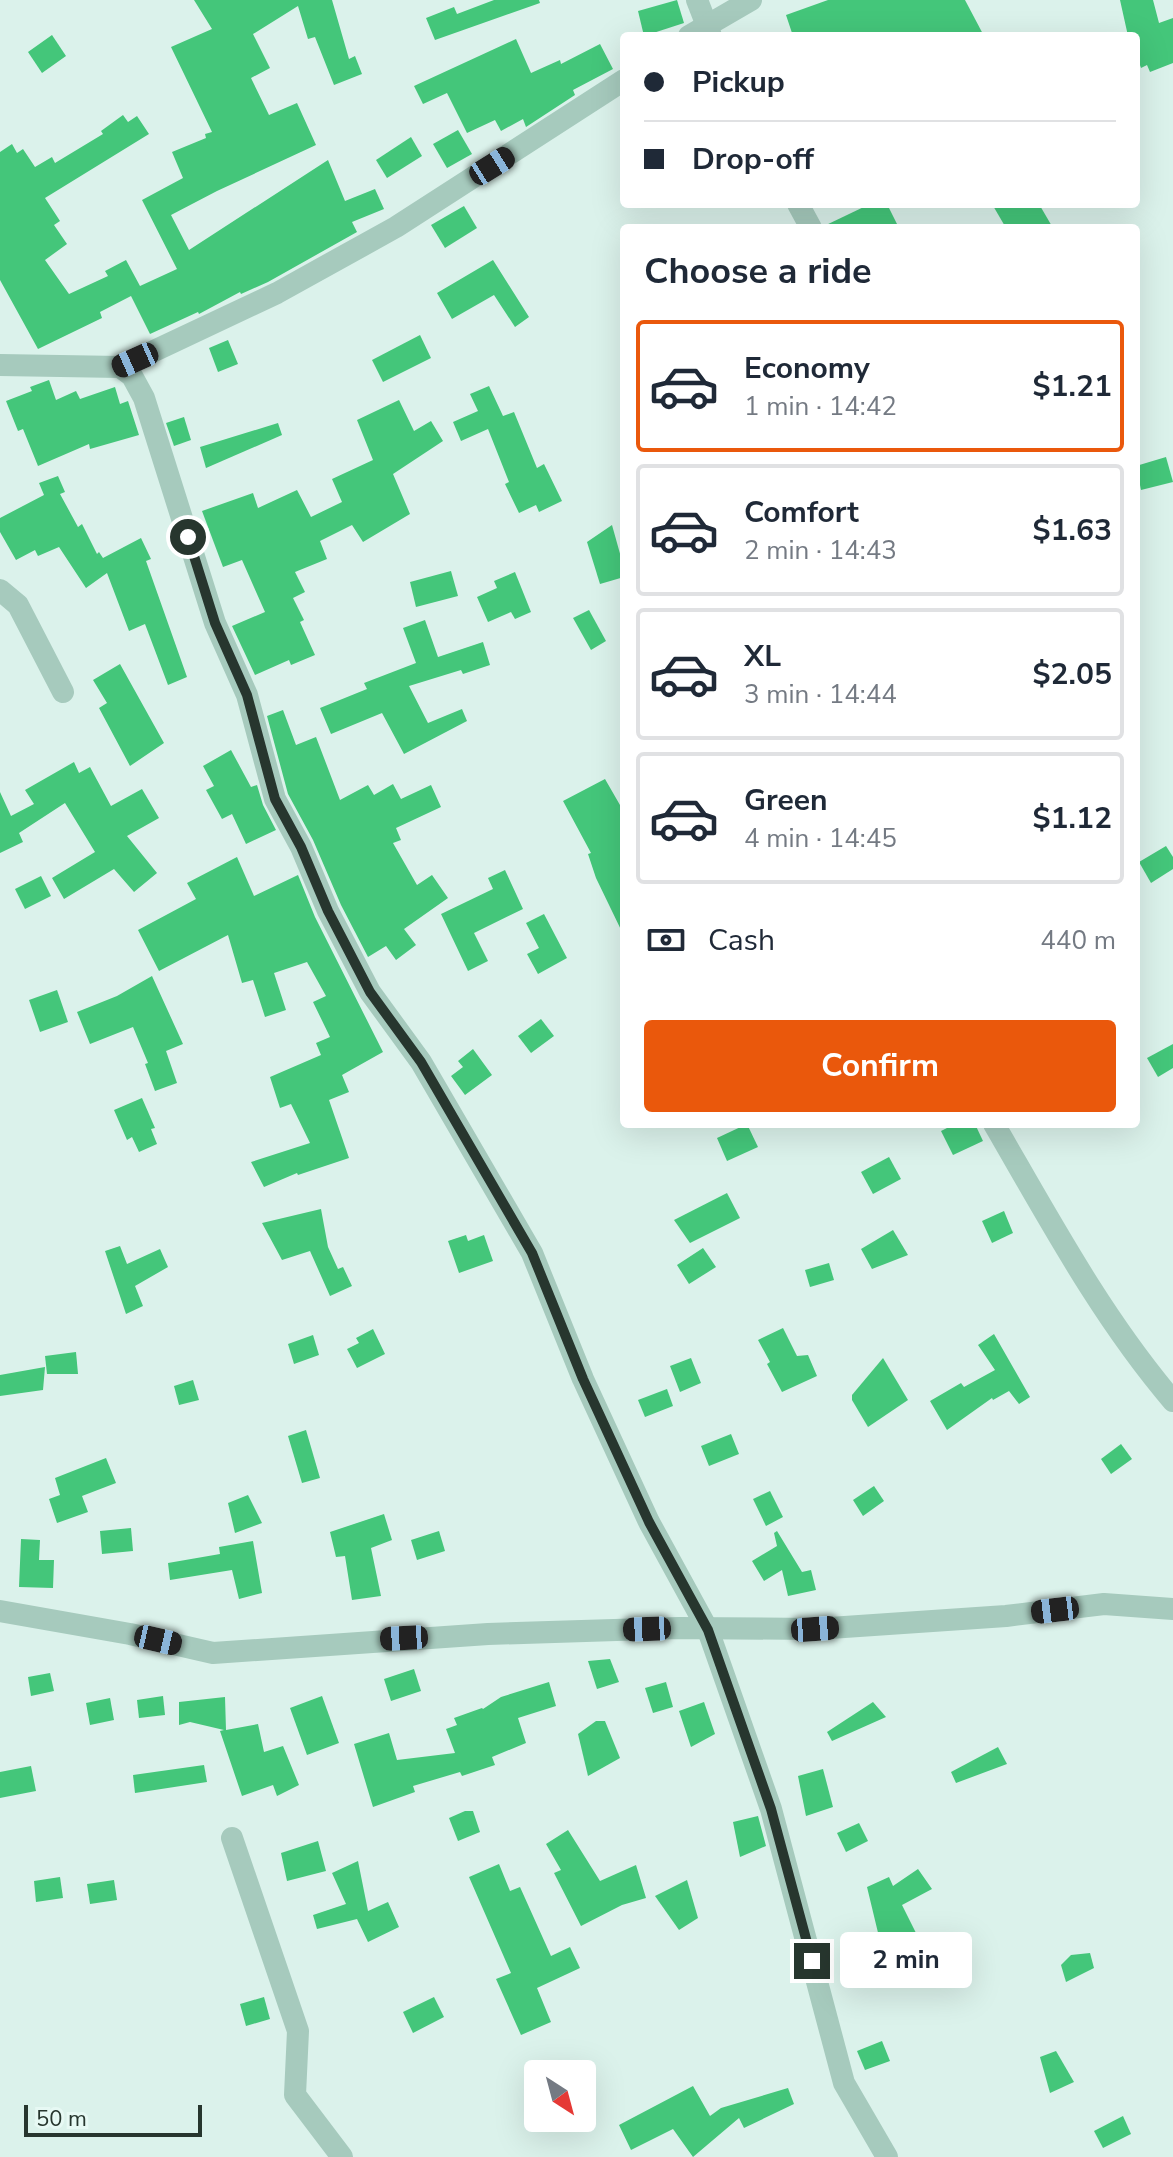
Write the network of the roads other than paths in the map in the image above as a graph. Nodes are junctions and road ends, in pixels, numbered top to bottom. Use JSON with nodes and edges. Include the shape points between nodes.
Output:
{"nodes":[{"id":1,"x":697,"y":0,"type":"edge"},
{"id":2,"x":751,"y":0,"type":"edge"},
{"id":3,"x":702,"y":32,"type":"edge"},
{"id":4,"x":620,"y":83,"type":"edge"},
{"id":5,"x":0,"y":365,"type":"edge"},
{"id":6,"x":120,"y":367,"type":"junction"},
{"id":7,"x":0,"y":590,"type":"edge"},
{"id":8,"x":63,"y":692,"type":"dead end"},
{"id":9,"x":996,"y":1128,"type":"edge"},
{"id":10,"x":1173,"y":1401,"type":"edge"},
{"id":11,"x":1173,"y":1609,"type":"edge"},
{"id":12,"x":0,"y":1611,"type":"edge"},
{"id":13,"x":708,"y":1630,"type":"junction"},
{"id":14,"x":232,"y":1838,"type":"dead end"},
{"id":15,"x":342,"y":2157,"type":"edge"},
{"id":16,"x":887,"y":2157,"type":"edge"}],
"edges":[{"from":1,"to":3,"type":"street"},
{"from":2,"to":3,"type":"street"},
{"from":4,"to":6,"type":"street","via":[[396,227],[277,293]]},
{"from":5,"to":6,"type":"street"},
{"from":6,"to":13,"type":"street","via":[[144,398],[215,623],[247,695],[275,799],[370,992],[421,1062],[532,1253],[649,1522]]},
{"from":7,"to":8,"type":"street","via":[[18,605]]},
{"from":9,"to":10,"type":"street","via":[[1058,1236],[1142,1365]]},
{"from":11,"to":13,"type":"street","via":[[1104,1604],[815,1629]]},
{"from":12,"to":13,"type":"street","via":[[213,1653],[488,1634]]},
{"from":13,"to":16,"type":"street","via":[[771,1809],[844,2083]]},
{"from":14,"to":15,"type":"street","via":[[298,2031],[295,2095]]}]}
